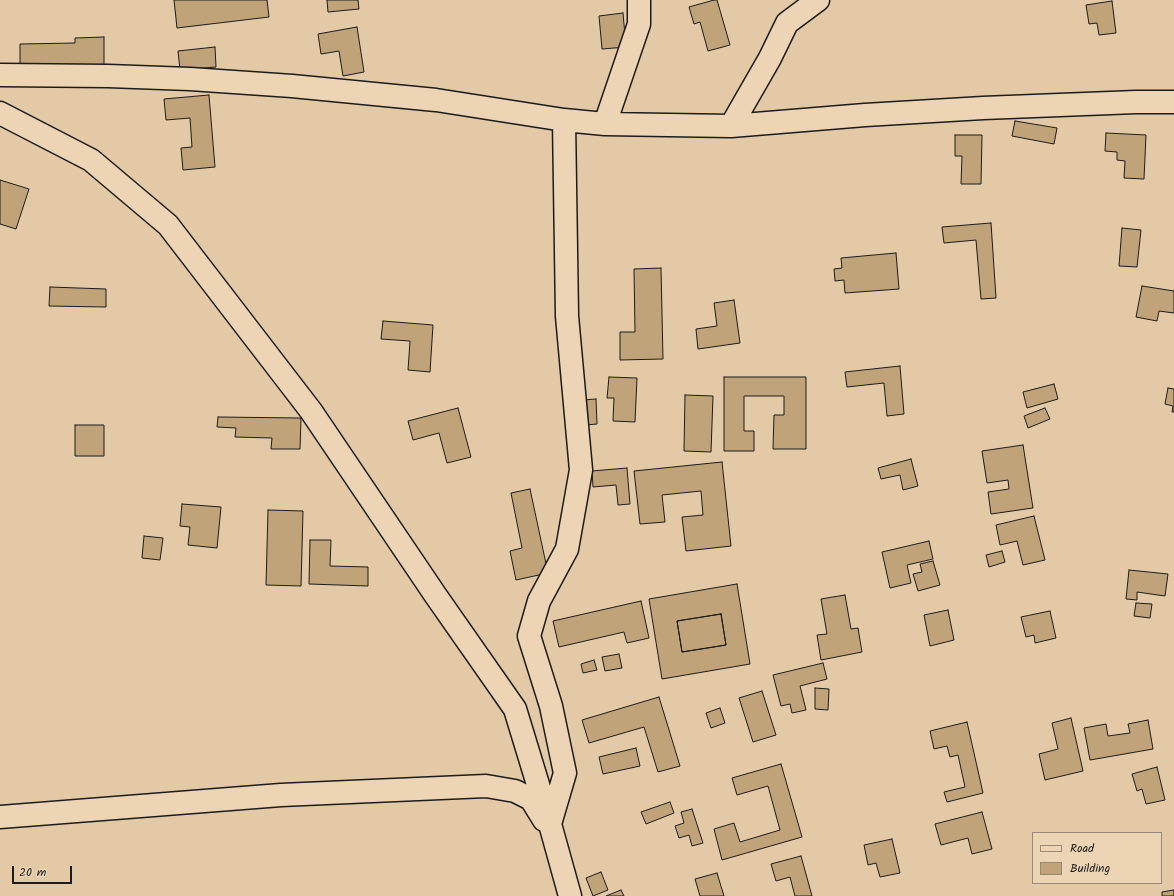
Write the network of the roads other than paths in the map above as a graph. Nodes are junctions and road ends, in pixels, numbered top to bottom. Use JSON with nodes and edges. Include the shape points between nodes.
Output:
{"nodes":[{"id":1,"x":639,"y":0,"type":"edge"},
{"id":2,"x":818,"y":0,"type":"edge"},
{"id":3,"x":0,"y":75,"type":"edge"},
{"id":4,"x":1174,"y":102,"type":"edge"},
{"id":5,"x":0,"y":113,"type":"edge"},
{"id":6,"x":564,"y":120,"type":"junction"},
{"id":7,"x":605,"y":124,"type":"junction"},
{"id":8,"x":731,"y":126,"type":"junction"},
{"id":9,"x":0,"y":817,"type":"edge"},
{"id":10,"x":552,"y":831,"type":"junction"},
{"id":11,"x":570,"y":896,"type":"edge"}],
"edges":[{"from":1,"to":7,"type":"street","via":[[639,24]]},
{"from":2,"to":8,"type":"street","via":[[787,23]]},
{"from":3,"to":6,"type":"street","via":[[190,79],[292,86],[436,100]]},
{"from":4,"to":8,"type":"street","via":[[983,108]]},
{"from":5,"to":10,"type":"street","via":[[91,160],[168,225],[311,411],[515,710]]},
{"from":6,"to":7,"type":"street"},
{"from":6,"to":10,"type":"street","via":[[566,316],[581,470],[567,549],[539,600],[529,636],[551,706],[565,773]]},
{"from":7,"to":8,"type":"street"},
{"from":9,"to":10,"type":"street","via":[[281,795],[486,786],[516,791],[531,799]]},
{"from":10,"to":11,"type":"street"}]}
